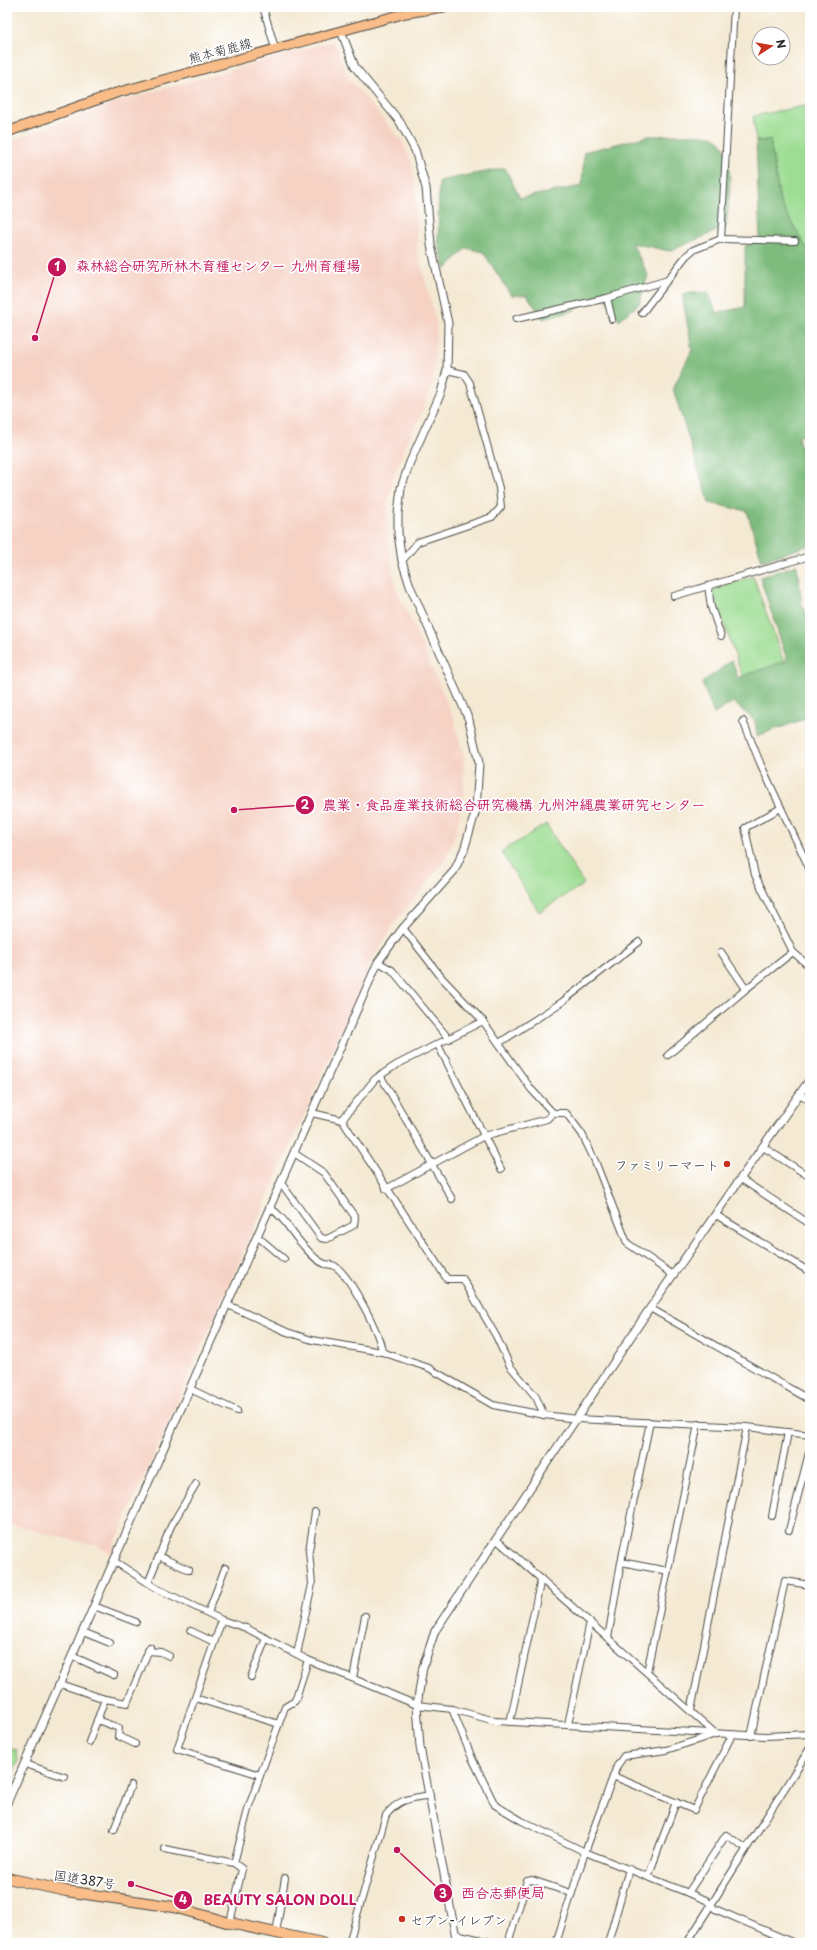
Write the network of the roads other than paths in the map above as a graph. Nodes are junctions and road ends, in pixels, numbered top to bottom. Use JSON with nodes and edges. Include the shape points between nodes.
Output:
{"nodes":[{"id":1,"x":263,"y":7,"type":"edge"},
{"id":2,"x":444,"y":7,"type":"edge"},
{"id":3,"x":734,"y":7,"type":"edge"},
{"id":4,"x":341,"y":31,"type":"junction"},
{"id":5,"x":276,"y":48,"type":"junction"},
{"id":6,"x":7,"y":132,"type":"edge"},
{"id":7,"x":721,"y":239,"type":"junction"},
{"id":8,"x":795,"y":241,"type":"dead end"},
{"id":9,"x":668,"y":280,"type":"junction"},
{"id":10,"x":607,"y":298,"type":"junction"},
{"id":11,"x":642,"y":313,"type":"dead end"},
{"id":12,"x":516,"y":319,"type":"dead end"},
{"id":13,"x":612,"y":319,"type":"dead end"},
{"id":14,"x":447,"y":370,"type":"junction"},
{"id":15,"x":810,"y":556,"type":"edge"},
{"id":16,"x":402,"y":561,"type":"junction"},
{"id":17,"x":708,"y":586,"type":"junction"},
{"id":18,"x":674,"y":596,"type":"dead end"},
{"id":19,"x":721,"y":636,"type":"dead end"},
{"id":20,"x":743,"y":721,"type":"dead end"},
{"id":21,"x":781,"y":808,"type":"junction"},
{"id":22,"x":810,"y":870,"type":"edge"},
{"id":23,"x":403,"y":928,"type":"junction"},
{"id":24,"x":639,"y":942,"type":"dead end"},
{"id":25,"x":721,"y":952,"type":"dead end"},
{"id":26,"x":793,"y":952,"type":"junction"},
{"id":27,"x":378,"y":962,"type":"junction"},
{"id":28,"x":810,"y":967,"type":"edge"},
{"id":29,"x":746,"y":990,"type":"junction"},
{"id":30,"x":483,"y":1021,"type":"junction"},
{"id":31,"x":449,"y":1039,"type":"junction"},
{"id":32,"x":498,"y":1043,"type":"junction"},
{"id":33,"x":438,"y":1045,"type":"junction"},
{"id":34,"x":668,"y":1055,"type":"dead end"},
{"id":35,"x":380,"y":1075,"type":"junction"},
{"id":36,"x":810,"y":1079,"type":"edge"},
{"id":37,"x":800,"y":1094,"type":"junction"},
{"id":38,"x":810,"y":1100,"type":"edge"},
{"id":39,"x":312,"y":1113,"type":"junction"},
{"id":40,"x":553,"y":1113,"type":"junction"},
{"id":41,"x":342,"y":1120,"type":"junction"},
{"id":42,"x":484,"y":1136,"type":"junction"},
{"id":43,"x":763,"y":1147,"type":"junction"},
{"id":44,"x":294,"y":1153,"type":"junction"},
{"id":45,"x":432,"y":1163,"type":"junction"},
{"id":46,"x":501,"y":1169,"type":"dead end"},
{"id":47,"x":810,"y":1177,"type":"edge"},
{"id":48,"x":741,"y":1179,"type":"junction"},
{"id":49,"x":281,"y":1183,"type":"junction"},
{"id":50,"x":386,"y":1189,"type":"junction"},
{"id":51,"x":452,"y":1200,"type":"dead end"},
{"id":52,"x":270,"y":1208,"type":"junction"},
{"id":53,"x":716,"y":1215,"type":"junction"},
{"id":54,"x":810,"y":1224,"type":"edge"},
{"id":55,"x":258,"y":1237,"type":"junction"},
{"id":56,"x":284,"y":1259,"type":"dead end"},
{"id":57,"x":810,"y":1272,"type":"edge"},
{"id":58,"x":673,"y":1276,"type":"junction"},
{"id":59,"x":228,"y":1305,"type":"junction"},
{"id":60,"x":650,"y":1308,"type":"junction"},
{"id":61,"x":382,"y":1352,"type":"junction"},
{"id":62,"x":190,"y":1389,"type":"junction"},
{"id":63,"x":810,"y":1400,"type":"edge"},
{"id":64,"x":236,"y":1411,"type":"dead end"},
{"id":65,"x":544,"y":1415,"type":"junction"},
{"id":66,"x":577,"y":1419,"type":"junction"},
{"id":67,"x":650,"y":1422,"type":"junction"},
{"id":68,"x":698,"y":1424,"type":"junction"},
{"id":69,"x":747,"y":1427,"type":"junction"},
{"id":70,"x":788,"y":1432,"type":"junction"},
{"id":71,"x":810,"y":1434,"type":"edge"},
{"id":72,"x":810,"y":1449,"type":"edge"},
{"id":73,"x":196,"y":1484,"type":"dead end"},
{"id":74,"x":315,"y":1512,"type":"dead end"},
{"id":75,"x":772,"y":1516,"type":"dead end"},
{"id":76,"x":789,"y":1530,"type":"dead end"},
{"id":77,"x":496,"y":1540,"type":"junction"},
{"id":78,"x":158,"y":1556,"type":"junction"},
{"id":79,"x":114,"y":1561,"type":"junction"},
{"id":80,"x":621,"y":1562,"type":"junction"},
{"id":81,"x":225,"y":1568,"type":"dead end"},
{"id":82,"x":189,"y":1570,"type":"dead end"},
{"id":83,"x":668,"y":1571,"type":"junction"},
{"id":84,"x":541,"y":1579,"type":"junction"},
{"id":85,"x":148,"y":1582,"type":"junction"},
{"id":86,"x":810,"y":1585,"type":"edge"},
{"id":87,"x":94,"y":1606,"type":"junction"},
{"id":88,"x":208,"y":1613,"type":"junction"},
{"id":89,"x":365,"y":1616,"type":"dead end"},
{"id":90,"x":222,"y":1620,"type":"junction"},
{"id":91,"x":136,"y":1622,"type":"dead end"},
{"id":92,"x":590,"y":1622,"type":"junction"},
{"id":93,"x":190,"y":1631,"type":"dead end"},
{"id":94,"x":83,"y":1632,"type":"junction"},
{"id":95,"x":266,"y":1638,"type":"junction"},
{"id":96,"x":608,"y":1638,"type":"junction"},
{"id":97,"x":214,"y":1642,"type":"junction"},
{"id":98,"x":110,"y":1643,"type":"dead end"},
{"id":99,"x":297,"y":1654,"type":"junction"},
{"id":100,"x":72,"y":1656,"type":"junction"},
{"id":101,"x":169,"y":1656,"type":"dead end"},
{"id":102,"x":308,"y":1660,"type":"junction"},
{"id":103,"x":647,"y":1672,"type":"junction"},
{"id":104,"x":114,"y":1675,"type":"dead end"},
{"id":105,"x":250,"y":1677,"type":"dead end"},
{"id":106,"x":353,"y":1678,"type":"junction"},
{"id":107,"x":60,"y":1684,"type":"junction"},
{"id":108,"x":195,"y":1698,"type":"junction"},
{"id":109,"x":105,"y":1700,"type":"junction"},
{"id":110,"x":417,"y":1705,"type":"junction"},
{"id":111,"x":452,"y":1709,"type":"junction"},
{"id":112,"x":691,"y":1711,"type":"junction"},
{"id":113,"x":97,"y":1720,"type":"junction"},
{"id":114,"x":510,"y":1722,"type":"junction"},
{"id":115,"x":279,"y":1724,"type":"junction"},
{"id":116,"x":568,"y":1724,"type":"junction"},
{"id":117,"x":716,"y":1734,"type":"junction"},
{"id":118,"x":810,"y":1734,"type":"edge"},
{"id":119,"x":732,"y":1735,"type":"junction"},
{"id":120,"x":751,"y":1736,"type":"junction"},
{"id":121,"x":89,"y":1742,"type":"dead end"},
{"id":122,"x":135,"y":1744,"type":"dead end"},
{"id":123,"x":810,"y":1748,"type":"edge"},
{"id":124,"x":24,"y":1764,"type":"junction"},
{"id":125,"x":260,"y":1775,"type":"junction"},
{"id":126,"x":613,"y":1776,"type":"junction"},
{"id":127,"x":65,"y":1777,"type":"dead end"},
{"id":128,"x":131,"y":1785,"type":"dead end"},
{"id":129,"x":430,"y":1795,"type":"junction"},
{"id":130,"x":676,"y":1802,"type":"junction"},
{"id":131,"x":7,"y":1803,"type":"edge"},
{"id":132,"x":114,"y":1830,"type":"dead end"},
{"id":133,"x":746,"y":1848,"type":"junction"},
{"id":134,"x":165,"y":1849,"type":"dead end"},
{"id":135,"x":585,"y":1852,"type":"junction"},
{"id":136,"x":234,"y":1863,"type":"junction"},
{"id":137,"x":629,"y":1869,"type":"junction"},
{"id":138,"x":648,"y":1877,"type":"junction"},
{"id":139,"x":7,"y":1878,"type":"edge"},
{"id":140,"x":285,"y":1878,"type":"dead end"},
{"id":141,"x":571,"y":1893,"type":"junction"},
{"id":142,"x":688,"y":1893,"type":"junction"},
{"id":143,"x":711,"y":1904,"type":"junction"},
{"id":144,"x":230,"y":1923,"type":"junction"},
{"id":145,"x":276,"y":1933,"type":"junction"},
{"id":146,"x":456,"y":1934,"type":"junction"},
{"id":147,"x":322,"y":1943,"type":"edge"},
{"id":148,"x":349,"y":1943,"type":"edge"},
{"id":149,"x":457,"y":1943,"type":"edge"},
{"id":150,"x":494,"y":1943,"type":"edge"},
{"id":151,"x":508,"y":1943,"type":"edge"},
{"id":152,"x":556,"y":1943,"type":"edge"},
{"id":153,"x":608,"y":1943,"type":"edge"},
{"id":154,"x":687,"y":1943,"type":"edge"},
{"id":155,"x":794,"y":1943,"type":"edge"}],
"edges":[{"from":1,"to":5,"type":"street"},
{"from":2,"to":4,"type":"main road","name":"熊本菊鹿線","via":[[406,12]]},
{"from":3,"to":7,"type":"street"},
{"from":4,"to":5,"type":"main road","name":"熊本菊鹿線"},
{"from":4,"to":14,"type":"street","via":[[355,67],[400,122],[422,168],[433,258],[448,323]]},
{"from":5,"to":6,"type":"main road","name":"熊本菊鹿線","via":[[116,93]]},
{"from":7,"to":8,"type":"street"},
{"from":7,"to":9,"type":"street","via":[[693,250]]},
{"from":9,"to":10,"type":"street"},
{"from":9,"to":11,"type":"street"},
{"from":10,"to":12,"type":"street"},
{"from":10,"to":13,"type":"street"},
{"from":14,"to":16,"type":"street","via":[[441,394],[410,462],[402,488],[398,534]]},
{"from":14,"to":16,"type":"street","via":[[464,374],[470,382],[499,488],[501,507],[492,517],[418,542]]},
{"from":15,"to":17,"type":"street"},
{"from":16,"to":23,"type":"street","via":[[412,592],[469,720],[478,757],[479,775],[476,810],[464,850],[454,871]]},
{"from":17,"to":18,"type":"street"},
{"from":17,"to":19,"type":"street","via":[[711,607]]},
{"from":20,"to":21,"type":"street"},
{"from":21,"to":22,"type":"street"},
{"from":21,"to":26,"type":"street","via":[[745,828],[755,875]]},
{"from":23,"to":27,"type":"street"},
{"from":23,"to":30,"type":"street","via":[[442,978]]},
{"from":24,"to":32,"type":"street","via":[[562,1002]]},
{"from":25,"to":29,"type":"street"},
{"from":26,"to":28,"type":"street"},
{"from":26,"to":29,"type":"street"},
{"from":27,"to":31,"type":"street","via":[[392,970]]},
{"from":27,"to":39,"type":"street"},
{"from":29,"to":34,"type":"street"},
{"from":30,"to":31,"type":"street"},
{"from":30,"to":32,"type":"street"},
{"from":31,"to":33,"type":"street"},
{"from":32,"to":40,"type":"street","via":[[531,1089]]},
{"from":33,"to":35,"type":"street"},
{"from":33,"to":42,"type":"street"},
{"from":35,"to":41,"type":"street"},
{"from":35,"to":45,"type":"street"},
{"from":36,"to":37,"type":"street"},
{"from":37,"to":38,"type":"street"},
{"from":37,"to":43,"type":"street"},
{"from":39,"to":41,"type":"street"},
{"from":39,"to":44,"type":"street"},
{"from":40,"to":42,"type":"street","via":[[547,1119]]},
{"from":40,"to":58,"type":"street","via":[[566,1113],[582,1134],[627,1243]]},
{"from":41,"to":50,"type":"street"},
{"from":42,"to":45,"type":"street"},
{"from":42,"to":46,"type":"street"},
{"from":43,"to":47,"type":"street"},
{"from":43,"to":48,"type":"street"},
{"from":44,"to":49,"type":"street"},
{"from":44,"to":49,"type":"street","via":[[324,1173],[355,1218],[354,1225],[327,1240],[320,1238]]},
{"from":45,"to":50,"type":"street"},
{"from":45,"to":51,"type":"street"},
{"from":48,"to":53,"type":"street"},
{"from":48,"to":54,"type":"street"},
{"from":49,"to":52,"type":"street"},
{"from":50,"to":65,"type":"street","via":[[447,1280],[463,1279],[510,1366],[536,1397]]},
{"from":52,"to":55,"type":"street"},
{"from":52,"to":61,"type":"street","via":[[278,1212],[292,1234],[312,1255],[323,1264],[335,1265],[341,1271],[360,1300],[381,1342]]},
{"from":53,"to":57,"type":"street"},
{"from":53,"to":58,"type":"street"},
{"from":55,"to":56,"type":"street"},
{"from":55,"to":59,"type":"street"},
{"from":58,"to":60,"type":"street"},
{"from":59,"to":61,"type":"street","via":[[287,1332],[312,1340]]},
{"from":59,"to":62,"type":"street"},
{"from":60,"to":63,"type":"street"},
{"from":60,"to":66,"type":"street"},
{"from":61,"to":65,"type":"street","via":[[429,1368],[493,1405]]},
{"from":62,"to":64,"type":"street"},
{"from":62,"to":79,"type":"street"},
{"from":65,"to":66,"type":"street"},
{"from":66,"to":67,"type":"street"},
{"from":66,"to":77,"type":"street"},
{"from":67,"to":68,"type":"street"},
{"from":67,"to":80,"type":"street"},
{"from":68,"to":69,"type":"street"},
{"from":68,"to":83,"type":"street"},
{"from":69,"to":70,"type":"street"},
{"from":69,"to":112,"type":"street"},
{"from":70,"to":71,"type":"street"},
{"from":70,"to":75,"type":"street"},
{"from":72,"to":76,"type":"street"},
{"from":73,"to":78,"type":"street","via":[[171,1526]]},
{"from":74,"to":99,"type":"street","via":[[309,1551],[312,1584]]},
{"from":77,"to":84,"type":"street"},
{"from":77,"to":110,"type":"street","via":[[435,1631],[423,1667]]},
{"from":78,"to":82,"type":"street"},
{"from":78,"to":85,"type":"street"},
{"from":79,"to":85,"type":"street"},
{"from":79,"to":87,"type":"street"},
{"from":80,"to":83,"type":"street"},
{"from":80,"to":96,"type":"street"},
{"from":81,"to":88,"type":"street"},
{"from":83,"to":103,"type":"street"},
{"from":84,"to":92,"type":"street"},
{"from":84,"to":114,"type":"street"},
{"from":85,"to":88,"type":"street"},
{"from":86,"to":120,"type":"street","via":[[786,1581]]},
{"from":87,"to":91,"type":"street"},
{"from":87,"to":94,"type":"street"},
{"from":88,"to":90,"type":"street"},
{"from":89,"to":106,"type":"street"},
{"from":90,"to":95,"type":"street"},
{"from":90,"to":97,"type":"street"},
{"from":92,"to":96,"type":"street"},
{"from":92,"to":116,"type":"street"},
{"from":93,"to":97,"type":"street"},
{"from":94,"to":98,"type":"street"},
{"from":94,"to":100,"type":"street"},
{"from":95,"to":99,"type":"street"},
{"from":95,"to":105,"type":"street"},
{"from":96,"to":103,"type":"street"},
{"from":97,"to":108,"type":"street"},
{"from":99,"to":102,"type":"street"},
{"from":100,"to":104,"type":"street"},
{"from":100,"to":107,"type":"street"},
{"from":101,"to":109,"type":"street","via":[[149,1649],[127,1703]]},
{"from":102,"to":106,"type":"street"},
{"from":102,"to":115,"type":"street","via":[[295,1702],[285,1707]]},
{"from":103,"to":112,"type":"street"},
{"from":106,"to":110,"type":"street"},
{"from":107,"to":109,"type":"street"},
{"from":107,"to":124,"type":"street"},
{"from":108,"to":115,"type":"street"},
{"from":108,"to":125,"type":"street","via":[[177,1749]]},
{"from":109,"to":113,"type":"street"},
{"from":110,"to":111,"type":"street"},
{"from":110,"to":129,"type":"street","via":[[420,1747]]},
{"from":111,"to":114,"type":"street","via":[[495,1721]]},
{"from":111,"to":135,"type":"street","via":[[495,1805]]},
{"from":112,"to":117,"type":"street"},
{"from":113,"to":121,"type":"street"},
{"from":113,"to":122,"type":"street","via":[[119,1728],[118,1736]]},
{"from":114,"to":116,"type":"street"},
{"from":115,"to":125,"type":"street"},
{"from":116,"to":117,"type":"street"},
{"from":117,"to":119,"type":"street"},
{"from":117,"to":126,"type":"street","via":[[666,1750],[624,1756]]},
{"from":118,"to":120,"type":"street"},
{"from":119,"to":120,"type":"street"},
{"from":119,"to":130,"type":"street","via":[[694,1810]]},
{"from":123,"to":133,"type":"street"},
{"from":124,"to":127,"type":"street"},
{"from":124,"to":131,"type":"street"},
{"from":125,"to":136,"type":"street"},
{"from":126,"to":130,"type":"street"},
{"from":126,"to":135,"type":"street"},
{"from":128,"to":132,"type":"street"},
{"from":129,"to":146,"type":"street"},
{"from":129,"to":148,"type":"street","via":[[394,1804],[386,1815]]},
{"from":130,"to":138,"type":"street"},
{"from":133,"to":142,"type":"street","via":[[726,1835]]},
{"from":133,"to":143,"type":"street"},
{"from":134,"to":136,"type":"street"},
{"from":135,"to":137,"type":"street"},
{"from":135,"to":141,"type":"street"},
{"from":136,"to":144,"type":"street","via":[[242,1870]]},
{"from":137,"to":138,"type":"street"},
{"from":137,"to":153,"type":"street"},
{"from":138,"to":142,"type":"street"},
{"from":139,"to":144,"type":"highway","name":"国道387号","via":[[66,1891],[174,1908]]},
{"from":140,"to":145,"type":"street"},
{"from":141,"to":151,"type":"street","via":[[532,1880],[527,1881]]},
{"from":141,"to":152,"type":"street"},
{"from":142,"to":143,"type":"street"},
{"from":143,"to":154,"type":"street"},
{"from":143,"to":155,"type":"street","via":[[715,1909]]},
{"from":144,"to":145,"type":"highway","name":"国道387号"},
{"from":145,"to":147,"type":"highway","name":"国道387号"},
{"from":146,"to":149,"type":"street"},
{"from":146,"to":150,"type":"street"}]}
